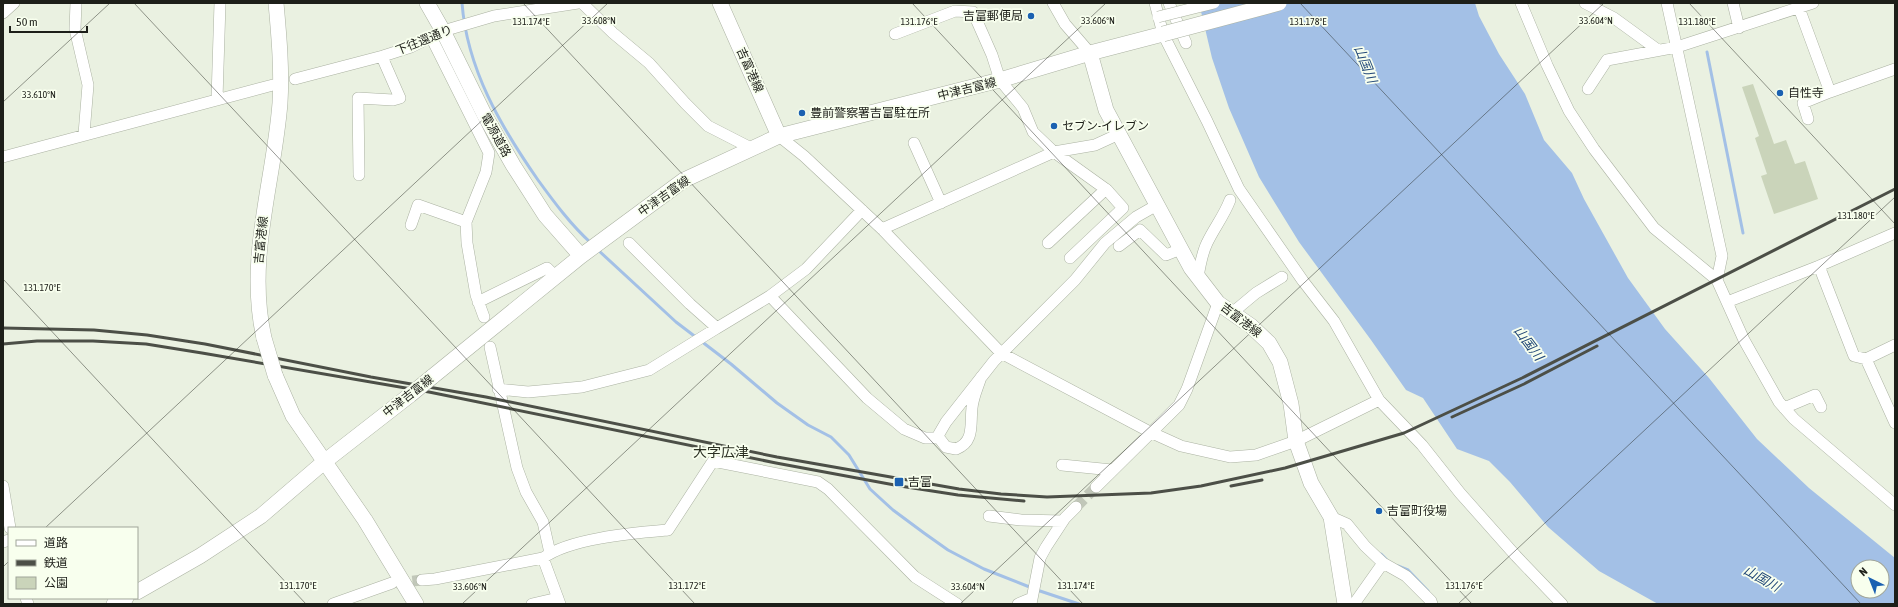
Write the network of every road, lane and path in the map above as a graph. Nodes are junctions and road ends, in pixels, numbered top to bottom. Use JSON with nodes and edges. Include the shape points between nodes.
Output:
{"nodes":[{"id":1,"x":14,"y":3,"type":"edge"},
{"id":2,"x":76,"y":3,"type":"edge"},
{"id":3,"x":220,"y":3,"type":"edge"},
{"id":4,"x":276,"y":3,"type":"edge"},
{"id":5,"x":427,"y":3,"type":"edge"},
{"id":6,"x":577,"y":3,"type":"edge"},
{"id":7,"x":720,"y":3,"type":"edge"},
{"id":8,"x":1053,"y":3,"type":"edge"},
{"id":9,"x":1155,"y":3,"type":"edge"},
{"id":10,"x":1169,"y":3,"type":"edge"},
{"id":11,"x":1214,"y":3,"type":"edge"},
{"id":12,"x":1280,"y":3,"type":"edge"},
{"id":13,"x":1521,"y":3,"type":"edge"},
{"id":14,"x":1585,"y":3,"type":"edge"},
{"id":15,"x":1668,"y":3,"type":"edge"},
{"id":16,"x":1733,"y":3,"type":"edge"},
{"id":17,"x":1813,"y":3,"type":"edge"},
{"id":18,"x":1793,"y":7,"type":"edge"},
{"id":19,"x":971,"y":8,"type":"edge"},
{"id":20,"x":3,"y":13,"type":"edge"},
{"id":21,"x":1158,"y":17,"type":"junction"},
{"id":22,"x":1739,"y":28,"type":"junction"},
{"id":23,"x":437,"y":34,"type":"junction"},
{"id":24,"x":895,"y":34,"type":"dead end"},
{"id":25,"x":1163,"y":34,"type":"junction"},
{"id":26,"x":1186,"y":43,"type":"dead end"},
{"id":27,"x":1677,"y":47,"type":"junction"},
{"id":28,"x":1658,"y":50,"type":"junction"},
{"id":29,"x":1090,"y":53,"type":"junction"},
{"id":30,"x":382,"y":57,"type":"junction"},
{"id":31,"x":1895,"y":69,"type":"edge"},
{"id":32,"x":295,"y":79,"type":"dead end"},
{"id":33,"x":1000,"y":80,"type":"junction"},
{"id":34,"x":273,"y":85,"type":"dead end"},
{"id":35,"x":1588,"y":89,"type":"dead end"},
{"id":36,"x":1830,"y":92,"type":"junction"},
{"id":37,"x":217,"y":99,"type":"junction"},
{"id":38,"x":1808,"y":119,"type":"dead end"},
{"id":39,"x":84,"y":134,"type":"junction"},
{"id":40,"x":1119,"y":134,"type":"junction"},
{"id":41,"x":779,"y":136,"type":"junction"},
{"id":42,"x":914,"y":143,"type":"dead end"},
{"id":43,"x":751,"y":148,"type":"junction"},
{"id":44,"x":1054,"y":152,"type":"junction"},
{"id":45,"x":3,"y":157,"type":"edge"},
{"id":46,"x":360,"y":175,"type":"dead end"},
{"id":47,"x":1106,"y":189,"type":"junction"},
{"id":48,"x":1230,"y":200,"type":"dead end"},
{"id":49,"x":941,"y":203,"type":"junction"},
{"id":50,"x":1157,"y":205,"type":"junction"},
{"id":51,"x":862,"y":210,"type":"junction"},
{"id":52,"x":466,"y":222,"type":"junction"},
{"id":53,"x":411,"y":225,"type":"dead end"},
{"id":54,"x":882,"y":229,"type":"junction"},
{"id":55,"x":1895,"y":233,"type":"edge"},
{"id":56,"x":1048,"y":243,"type":"dead end"},
{"id":57,"x":629,"y":244,"type":"dead end"},
{"id":58,"x":1119,"y":246,"type":"dead end"},
{"id":59,"x":1180,"y":249,"type":"junction"},
{"id":60,"x":581,"y":256,"type":"junction"},
{"id":61,"x":1070,"y":258,"type":"dead end"},
{"id":62,"x":1819,"y":266,"type":"junction"},
{"id":63,"x":556,"y":277,"type":"junction"},
{"id":64,"x":1198,"y":277,"type":"junction"},
{"id":65,"x":1282,"y":277,"type":"dead end"},
{"id":66,"x":1718,"y":280,"type":"junction"},
{"id":67,"x":770,"y":296,"type":"junction"},
{"id":68,"x":478,"y":302,"type":"junction"},
{"id":69,"x":1726,"y":302,"type":"junction"},
{"id":70,"x":1218,"y":304,"type":"junction"},
{"id":71,"x":1232,"y":313,"type":"junction"},
{"id":72,"x":484,"y":317,"type":"dead end"},
{"id":73,"x":717,"y":328,"type":"junction"},
{"id":74,"x":1895,"y":345,"type":"edge"},
{"id":75,"x":490,"y":347,"type":"dead end"},
{"id":76,"x":1001,"y":353,"type":"junction"},
{"id":77,"x":1866,"y":359,"type":"junction"},
{"id":78,"x":981,"y":377,"type":"junction"},
{"id":79,"x":498,"y":389,"type":"junction"},
{"id":80,"x":1379,"y":400,"type":"junction"},
{"id":81,"x":1821,"y":407,"type":"dead end"},
{"id":82,"x":1784,"y":408,"type":"junction"},
{"id":83,"x":1895,"y":423,"type":"edge"},
{"id":84,"x":1150,"y":432,"type":"junction"},
{"id":85,"x":940,"y":438,"type":"junction"},
{"id":86,"x":1296,"y":441,"type":"junction"},
{"id":87,"x":324,"y":462,"type":"junction"},
{"id":88,"x":1062,"y":465,"type":"dead end"},
{"id":89,"x":1112,"y":470,"type":"junction"},
{"id":90,"x":3,"y":486,"type":"edge"},
{"id":91,"x":1096,"y":487,"type":"tunnel mouth"},
{"id":92,"x":1895,"y":505,"type":"edge"},
{"id":93,"x":1076,"y":507,"type":"tunnel mouth"},
{"id":94,"x":989,"y":516,"type":"dead end"},
{"id":95,"x":1331,"y":518,"type":"junction"},
{"id":96,"x":1063,"y":521,"type":"junction"},
{"id":97,"x":10,"y":527,"type":"edge"},
{"id":98,"x":547,"y":555,"type":"junction"},
{"id":99,"x":1383,"y":563,"type":"junction"},
{"id":100,"x":422,"y":580,"type":"tunnel mouth"},
{"id":101,"x":392,"y":583,"type":"tunnel mouth"},
{"id":102,"x":138,"y":591,"type":"edge"},
{"id":103,"x":124,"y":599,"type":"edge"},
{"id":104,"x":559,"y":601,"type":"edge"},
{"id":105,"x":1032,"y":601,"type":"edge"},
{"id":106,"x":114,"y":604,"type":"edge"},
{"id":107,"x":333,"y":604,"type":"edge"},
{"id":108,"x":416,"y":604,"type":"edge"},
{"id":109,"x":532,"y":604,"type":"edge"},
{"id":110,"x":957,"y":604,"type":"edge"},
{"id":111,"x":1018,"y":604,"type":"edge"},
{"id":112,"x":1345,"y":604,"type":"edge"},
{"id":113,"x":1354,"y":604,"type":"edge"},
{"id":114,"x":1432,"y":604,"type":"edge"},
{"id":115,"x":1562,"y":604,"type":"edge"}],
"edges":[{"from":1,"to":20,"type":"street"},
{"from":2,"to":39,"type":"street","via":[[76,28],[88,85]]},
{"from":3,"to":37,"type":"street"},
{"from":4,"to":87,"type":"main road","name":"吉富港線","bridge":true,"via":[[281,62],[280,104],[260,236],[258,313],[275,375],[293,416]]},
{"from":5,"to":23,"type":"main road","name":"電源道路"},
{"from":6,"to":23,"type":"street","name":"下往還通り","via":[[494,16]]},
{"from":6,"to":43,"type":"street","via":[[649,63],[708,126]]},
{"from":7,"to":41,"type":"main road","name":"吉富港線"},
{"from":8,"to":29,"type":"street","via":[[1065,24]]},
{"from":9,"to":21,"type":"street"},
{"from":10,"to":26,"type":"street"},
{"from":11,"to":21,"type":"street","bridge":true},
{"from":12,"to":25,"type":"main road","name":"中津吉富線","bridge":true},
{"from":13,"to":66,"type":"street","via":[[1570,111],[1594,149],[1654,228]]},
{"from":14,"to":28,"type":"street","via":[[1614,18]]},
{"from":15,"to":27,"type":"street"},
{"from":16,"to":22,"type":"street"},
{"from":17,"to":18,"type":"street"},
{"from":18,"to":22,"type":"street"},
{"from":18,"to":36,"type":"street"},
{"from":19,"to":24,"type":"street","via":[[955,11]]},
{"from":19,"to":33,"type":"street"},
{"from":21,"to":25,"type":"street"},
{"from":22,"to":27,"type":"street"},
{"from":23,"to":30,"type":"street","name":"下往還通り"},
{"from":23,"to":52,"type":"street","via":[[489,153],[486,172]]},
{"from":23,"to":60,"type":"main road","name":"電源道路","via":[[513,165],[545,214]]},
{"from":25,"to":29,"type":"main road","name":"中津吉富線"},
{"from":25,"to":80,"type":"street","via":[[1239,189],[1334,321]]},
{"from":27,"to":28,"type":"street"},
{"from":27,"to":66,"type":"street","via":[[1722,256]]},
{"from":28,"to":35,"type":"street","via":[[1606,60]]},
{"from":29,"to":33,"type":"main road","name":"中津吉富線"},
{"from":29,"to":40,"type":"main road","name":"吉富港線","via":[[1106,110]]},
{"from":30,"to":32,"type":"street","name":"下往還通り"},
{"from":30,"to":46,"type":"street","via":[[400,98],[358,98]]},
{"from":31,"to":36,"type":"street"},
{"from":33,"to":41,"type":"main road","name":"中津吉富線"},
{"from":33,"to":44,"type":"street","via":[[1022,108],[1033,132]]},
{"from":34,"to":37,"type":"street"},
{"from":36,"to":38,"type":"street","via":[[1803,103]]},
{"from":37,"to":39,"type":"street"},
{"from":39,"to":45,"type":"street"},
{"from":40,"to":44,"type":"street","via":[[1095,145]]},
{"from":40,"to":50,"type":"main road","name":"吉富港線"},
{"from":41,"to":43,"type":"main road","name":"中津吉富線"},
{"from":41,"to":51,"type":"street"},
{"from":42,"to":49,"type":"street"},
{"from":43,"to":60,"type":"main road","name":"中津吉富線","via":[[684,180]]},
{"from":44,"to":47,"type":"street"},
{"from":44,"to":49,"type":"street"},
{"from":47,"to":56,"type":"street"},
{"from":47,"to":61,"type":"street","via":[[1123,208]]},
{"from":48,"to":64,"type":"street","via":[[1202,255]]},
{"from":49,"to":54,"type":"street"},
{"from":50,"to":59,"type":"main road","name":"吉富港線"},
{"from":50,"to":76,"type":"street","via":[[1136,217],[1105,243],[1075,280]]},
{"from":51,"to":54,"type":"street"},
{"from":51,"to":67,"type":"street","via":[[806,269]]},
{"from":52,"to":53,"type":"street","via":[[418,205]]},
{"from":52,"to":68,"type":"street","via":[[467,243]]},
{"from":54,"to":76,"type":"street"},
{"from":55,"to":62,"type":"street"},
{"from":57,"to":73,"type":"street"},
{"from":58,"to":59,"type":"street","via":[[1140,230],[1166,255]]},
{"from":59,"to":64,"type":"main road","name":"吉富港線"},
{"from":60,"to":63,"type":"main road","name":"中津吉富線"},
{"from":62,"to":69,"type":"street"},
{"from":62,"to":77,"type":"street","via":[[1854,356]]},
{"from":63,"to":68,"type":"street","via":[[547,268]]},
{"from":63,"to":87,"type":"main road","name":"中津吉富線","bridge":true},
{"from":64,"to":70,"type":"main road","name":"吉富港線"},
{"from":65,"to":71,"type":"street","via":[[1256,293]]},
{"from":66,"to":69,"type":"street"},
{"from":67,"to":73,"type":"street"},
{"from":67,"to":85,"type":"street","via":[[867,398],[904,429],[925,438]]},
{"from":68,"to":72,"type":"street"},
{"from":69,"to":82,"type":"street","via":[[1744,340]]},
{"from":70,"to":71,"type":"main road","name":"吉富港線"},
{"from":70,"to":84,"type":"street","via":[[1182,400]]},
{"from":71,"to":86,"type":"main road","name":"吉富港線","via":[[1269,343],[1280,362],[1291,404]]},
{"from":73,"to":79,"type":"street","via":[[649,370],[582,387],[528,392]]},
{"from":74,"to":77,"type":"street"},
{"from":75,"to":79,"type":"street"},
{"from":76,"to":78,"type":"street"},
{"from":76,"to":84,"type":"street"},
{"from":77,"to":83,"type":"street"},
{"from":78,"to":85,"type":"street","via":[[946,422],[939,434]]},
{"from":78,"to":85,"type":"street","via":[[972,406],[970,433],[966,443],[962,447],[950,449]]},
{"from":79,"to":98,"type":"street","via":[[517,468],[526,492],[543,522]]},
{"from":80,"to":86,"type":"street"},
{"from":80,"to":115,"type":"street","via":[[1422,445],[1460,493],[1516,556]]},
{"from":81,"to":82,"type":"street","via":[[1815,395]]},
{"from":82,"to":92,"type":"street","via":[[1794,420]]},
{"from":84,"to":86,"type":"street","via":[[1181,446],[1230,457],[1256,455]]},
{"from":84,"to":89,"type":"street"},
{"from":86,"to":95,"type":"main road","name":"吉富港線","via":[[1311,483]]},
{"from":87,"to":102,"type":"main road","name":"中津吉富線","via":[[261,516],[200,556]]},
{"from":87,"to":108,"type":"main road","via":[[365,520]]},
{"from":88,"to":89,"type":"street"},
{"from":89,"to":91,"type":"street"},
{"from":90,"to":97,"type":"street"},
{"from":93,"to":96,"type":"street"},
{"from":94,"to":96,"type":"street"},
{"from":95,"to":99,"type":"street","via":[[1347,524]]},
{"from":95,"to":112,"type":"main road","name":"吉富港線"},
{"from":96,"to":105,"type":"street","via":[[1040,558]]},
{"from":98,"to":100,"type":"street"},
{"from":98,"to":104,"type":"street"},
{"from":98,"to":110,"type":"street","via":[[590,540],[668,530],[713,461],[818,482],[915,576]]},
{"from":99,"to":113,"type":"street"},
{"from":99,"to":114,"type":"street","via":[[1406,576]]},
{"from":101,"to":107,"type":"street"},
{"from":103,"to":106,"type":"main road"},
{"from":104,"to":109,"type":"street"},
{"from":105,"to":111,"type":"street"}]}
